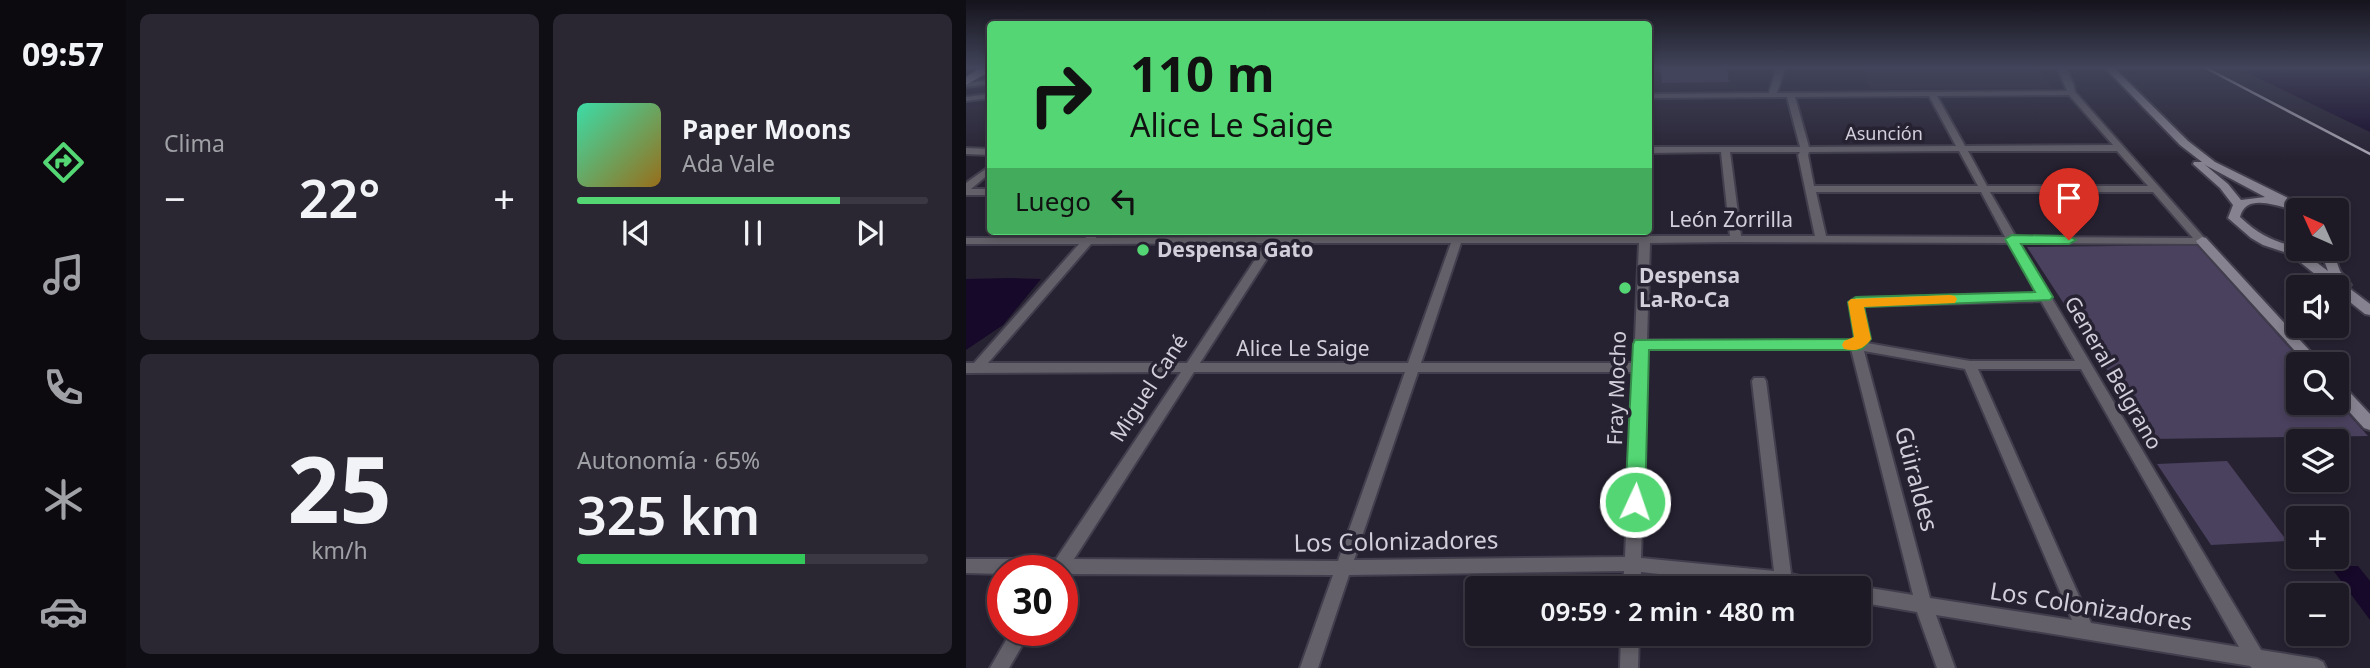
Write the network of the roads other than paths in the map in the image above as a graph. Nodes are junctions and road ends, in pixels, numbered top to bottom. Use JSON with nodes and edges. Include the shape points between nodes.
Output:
{"nodes":[{"id":1,"x":1791,"y":98,"type":"edge"},
{"id":2,"x":1934,"y":98,"type":"edge"},
{"id":3,"x":2076,"y":98,"type":"edge"},
{"id":4,"x":2139,"y":98,"type":"edge"},
{"id":5,"x":2184,"y":143,"type":"junction"},
{"id":6,"x":2119,"y":148,"type":"junction"},
{"id":7,"x":1963,"y":149,"type":"junction"},
{"id":8,"x":1652,"y":150,"type":"edge"},
{"id":9,"x":1725,"y":150,"type":"junction"},
{"id":10,"x":1805,"y":150,"type":"junction"},
{"id":11,"x":966,"y":152,"type":"edge"},
{"id":12,"x":987,"y":152,"type":"edge"},
{"id":13,"x":987,"y":172,"type":"edge"},
{"id":14,"x":1810,"y":189,"type":"junction"},
{"id":15,"x":2157,"y":189,"type":"junction"},
{"id":16,"x":966,"y":190,"type":"edge"},
{"id":17,"x":1985,"y":190,"type":"junction"},
{"id":18,"x":987,"y":192,"type":"edge"},
{"id":19,"x":2286,"y":203,"type":"edge"},
{"id":20,"x":2238,"y":204,"type":"junction"},
{"id":21,"x":2286,"y":204,"type":"edge"},
{"id":22,"x":1094,"y":235,"type":"edge"},
{"id":23,"x":1644,"y":235,"type":"edge"},
{"id":24,"x":1277,"y":236,"type":"edge"},
{"id":25,"x":1458,"y":236,"type":"edge"},
{"id":26,"x":1821,"y":239,"type":"junction"},
{"id":27,"x":2012,"y":239,"type":"junction"},
{"id":28,"x":1736,"y":240,"type":"junction"},
{"id":29,"x":966,"y":241,"type":"edge"},
{"id":30,"x":2202,"y":241,"type":"junction"},
{"id":31,"x":2286,"y":248,"type":"edge"},
{"id":32,"x":2306,"y":261,"type":"edge"},
{"id":33,"x":2334,"y":261,"type":"edge"},
{"id":34,"x":2045,"y":297,"type":"junction"},
{"id":35,"x":2354,"y":301,"type":"junction"},
{"id":36,"x":2370,"y":311,"type":"edge"},
{"id":37,"x":1641,"y":344,"type":"junction"},
{"id":38,"x":1856,"y":345,"type":"junction"},
{"id":39,"x":2304,"y":352,"type":"edge"},
{"id":40,"x":1970,"y":365,"type":"junction"},
{"id":41,"x":2084,"y":365,"type":"junction"},
{"id":42,"x":1189,"y":367,"type":"junction"},
{"id":43,"x":1641,"y":367,"type":"junction"},
{"id":44,"x":971,"y":368,"type":"edge"},
{"id":45,"x":1411,"y":368,"type":"junction"},
{"id":46,"x":1759,"y":381,"type":"dead end"},
{"id":47,"x":2349,"y":401,"type":"edge"},
{"id":48,"x":2370,"y":424,"type":"edge"},
{"id":49,"x":1068,"y":555,"type":"edge"},
{"id":50,"x":1632,"y":564,"type":"junction"},
{"id":51,"x":966,"y":566,"type":"edge"},
{"id":52,"x":987,"y":567,"type":"edge"},
{"id":53,"x":1344,"y":568,"type":"junction"},
{"id":54,"x":1078,"y":569,"type":"edge"},
{"id":55,"x":1632,"y":576,"type":"edge"},
{"id":56,"x":1745,"y":576,"type":"edge"},
{"id":57,"x":1783,"y":576,"type":"edge"},
{"id":58,"x":1871,"y":596,"type":"edge"},
{"id":59,"x":1924,"y":606,"type":"junction"},
{"id":60,"x":2085,"y":629,"type":"junction"},
{"id":61,"x":1012,"y":646,"type":"edge"},
{"id":62,"x":1630,"y":646,"type":"edge"},
{"id":63,"x":2260,"y":664,"type":"edge"},
{"id":64,"x":999,"y":668,"type":"edge"},
{"id":65,"x":1309,"y":668,"type":"edge"},
{"id":66,"x":1629,"y":668,"type":"edge"},
{"id":67,"x":1946,"y":668,"type":"edge"},
{"id":68,"x":2317,"y":668,"type":"edge"}],
"edges":[{"from":1,"to":10,"type":"street"},
{"from":2,"to":7,"type":"street","name":"General Belgrano"},
{"from":3,"to":6,"type":"street"},
{"from":4,"to":5,"type":"main road"},
{"from":5,"to":19,"type":"main road","via":[[2220,169]]},
{"from":5,"to":20,"type":"main road","via":[[2193,159]]},
{"from":6,"to":7,"type":"street","name":"Asunción"},
{"from":6,"to":15,"type":"street"},
{"from":7,"to":10,"type":"street","name":"Asunción"},
{"from":7,"to":17,"type":"street","name":"General Belgrano"},
{"from":8,"to":9,"type":"street","name":"Asunción"},
{"from":9,"to":10,"type":"street","name":"Asunción"},
{"from":9,"to":28,"type":"street"},
{"from":10,"to":14,"type":"street"},
{"from":11,"to":12,"type":"street"},
{"from":13,"to":16,"type":"street"},
{"from":14,"to":17,"type":"street"},
{"from":14,"to":26,"type":"street"},
{"from":15,"to":17,"type":"street"},
{"from":15,"to":30,"type":"street"},
{"from":16,"to":18,"type":"street"},
{"from":17,"to":27,"type":"street","name":"General Belgrano"},
{"from":20,"to":21,"type":"main road","via":[[2268,200]]},
{"from":20,"to":31,"type":"main road","via":[[2234,218],[2242,228]]},
{"from":22,"to":24,"type":"street","name":"León Zorrilla"},
{"from":22,"to":29,"type":"street","name":"León Zorrilla"},
{"from":22,"to":44,"type":"street"},
{"from":23,"to":25,"type":"street","name":"León Zorrilla"},
{"from":23,"to":28,"type":"street","name":"León Zorrilla"},
{"from":23,"to":37,"type":"street","name":"Fray Mocho"},
{"from":24,"to":25,"type":"street","name":"León Zorrilla"},
{"from":24,"to":42,"type":"street","name":"Miguel Cané"},
{"from":25,"to":45,"type":"street"},
{"from":26,"to":27,"type":"street","name":"León Zorrilla"},
{"from":26,"to":28,"type":"street","name":"León Zorrilla"},
{"from":27,"to":30,"type":"street","name":"León Zorrilla"},
{"from":27,"to":34,"type":"street","name":"General Belgrano"},
{"from":30,"to":39,"type":"main road"},
{"from":32,"to":35,"type":"main road"},
{"from":33,"to":35,"type":"main road","via":[[2334,271]]},
{"from":34,"to":38,"type":"street","name":"Güiraldes","via":[[1856,302],[1863,339]]},
{"from":34,"to":41,"type":"street","name":"General Belgrano"},
{"from":35,"to":36,"type":"main road"},
{"from":37,"to":38,"type":"street"},
{"from":37,"to":43,"type":"street","name":"Fray Mocho"},
{"from":38,"to":40,"type":"street"},
{"from":38,"to":59,"type":"street","name":"Güiraldes"},
{"from":40,"to":41,"type":"street"},
{"from":40,"to":60,"type":"street"},
{"from":41,"to":63,"type":"street","name":"General Belgrano"},
{"from":42,"to":44,"type":"street","name":"Alice Le Saige"},
{"from":42,"to":45,"type":"street","name":"Alice Le Saige"},
{"from":42,"to":49,"type":"street","name":"Miguel Cané"},
{"from":43,"to":45,"type":"street","name":"Alice Le Saige"},
{"from":43,"to":50,"type":"street","name":"Fray Mocho"},
{"from":45,"to":53,"type":"street"},
{"from":46,"to":57,"type":"street"},
{"from":47,"to":48,"type":"main road"},
{"from":50,"to":53,"type":"street","name":"Los Colonizadores"},
{"from":50,"to":55,"type":"street","name":"Fray Mocho"},
{"from":50,"to":56,"type":"street","name":"Los Colonizadores"},
{"from":51,"to":52,"type":"street","name":"Los Colonizadores"},
{"from":53,"to":54,"type":"street","name":"Los Colonizadores"},
{"from":53,"to":65,"type":"street"},
{"from":58,"to":59,"type":"street","name":"Los Colonizadores"},
{"from":59,"to":60,"type":"street","name":"Los Colonizadores"},
{"from":59,"to":67,"type":"street","name":"Güiraldes"},
{"from":60,"to":63,"type":"street","name":"Los Colonizadores"},
{"from":61,"to":64,"type":"street"},
{"from":62,"to":66,"type":"street"},
{"from":63,"to":68,"type":"street","name":"Los Colonizadores"}]}
